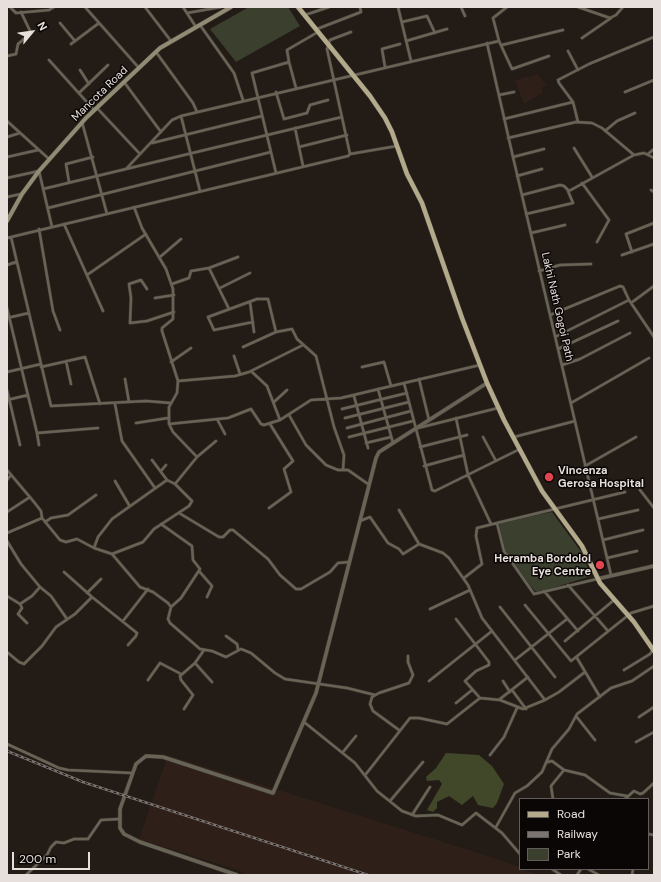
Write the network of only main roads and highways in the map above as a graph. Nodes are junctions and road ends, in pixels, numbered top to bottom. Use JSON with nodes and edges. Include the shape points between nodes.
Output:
{"nodes":[{"id":1,"x":231,"y":7,"type":"edge"},
{"id":2,"x":298,"y":7,"type":"edge"},
{"id":3,"x":8,"y":217,"type":"edge"},
{"id":4,"x":7,"y":221,"type":"edge"},
{"id":5,"x":653,"y":648,"type":"edge"}],
"edges":[{"from":1,"to":3,"type":"main road","name":"Mancota Road","via":[[156,52],[124,82],[82,122],[49,159]]},
{"from":2,"to":5,"type":"main road","via":[[385,118],[407,174],[422,203],[498,408],[542,491],[578,540],[597,579]]},
{"from":3,"to":4,"type":"main road","name":"Mancota Road"}]}
